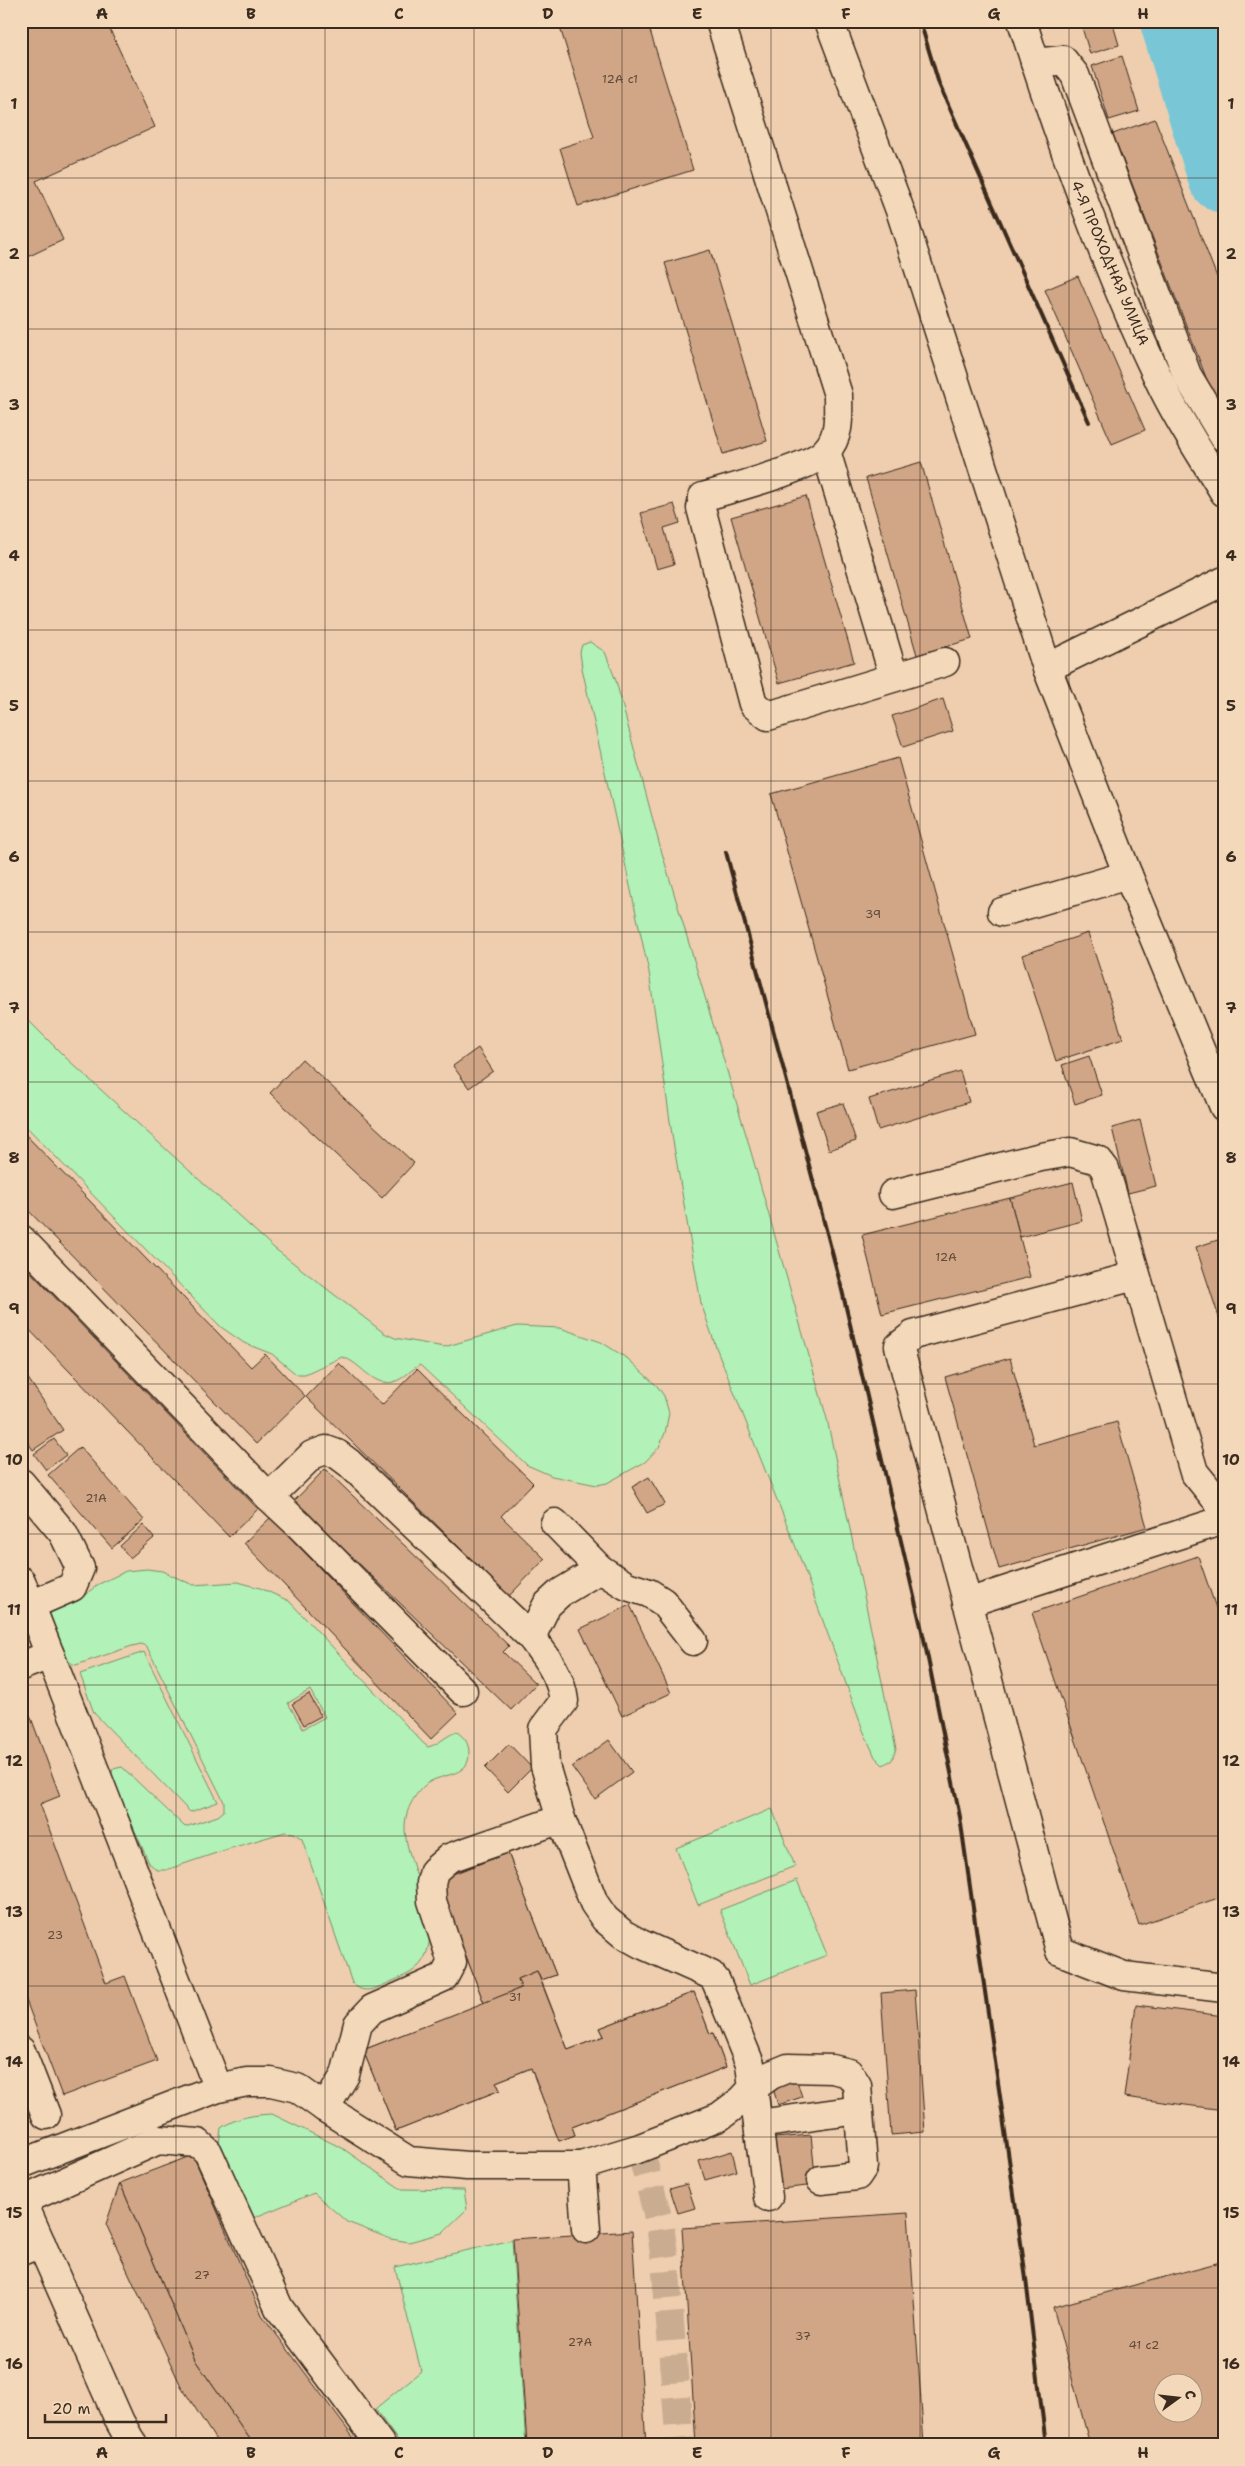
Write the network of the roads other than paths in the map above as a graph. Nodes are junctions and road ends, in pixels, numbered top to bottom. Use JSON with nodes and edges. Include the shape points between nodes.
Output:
{"nodes":[{"id":1,"x":720,"y":21,"type":"edge"},
{"id":2,"x":829,"y":21,"type":"edge"},
{"id":3,"x":1022,"y":21,"type":"edge"},
{"id":4,"x":1035,"y":63,"type":"junction"},
{"id":5,"x":1224,"y":437,"type":"edge"},
{"id":6,"x":826,"y":451,"type":"junction"},
{"id":7,"x":1224,"y":492,"type":"edge"},
{"id":8,"x":1224,"y":581,"type":"edge"},
{"id":9,"x":945,"y":662,"type":"dead end"},
{"id":10,"x":1047,"y":668,"type":"junction"},
{"id":11,"x":894,"y":677,"type":"junction"},
{"id":12,"x":1128,"y":875,"type":"junction"},
{"id":13,"x":1002,"y":912,"type":"dead end"},
{"id":14,"x":1224,"y":1107,"type":"edge"},
{"id":15,"x":893,"y":1194,"type":"dead end"},
{"id":16,"x":21,"y":1239,"type":"edge"},
{"id":17,"x":1135,"y":1276,"type":"junction"},
{"id":18,"x":21,"y":1483,"type":"edge"},
{"id":19,"x":269,"y":1497,"type":"junction"},
{"id":20,"x":1224,"y":1509,"type":"edge"},
{"id":21,"x":1224,"y":1520,"type":"edge"},
{"id":22,"x":555,"y":1522,"type":"dead end"},
{"id":23,"x":600,"y":1569,"type":"junction"},
{"id":24,"x":26,"y":1593,"type":"edge"},
{"id":25,"x":968,"y":1602,"type":"junction"},
{"id":26,"x":531,"y":1637,"type":"junction"},
{"id":27,"x":693,"y":1641,"type":"dead end"},
{"id":28,"x":50,"y":1655,"type":"junction"},
{"id":29,"x":21,"y":1666,"type":"edge"},
{"id":30,"x":463,"y":1691,"type":"dead end"},
{"id":31,"x":560,"y":1819,"type":"junction"},
{"id":32,"x":1224,"y":1988,"type":"edge"},
{"id":33,"x":21,"y":2051,"type":"edge"},
{"id":34,"x":218,"y":2088,"type":"junction"},
{"id":35,"x":752,"y":2088,"type":"junction"},
{"id":36,"x":325,"y":2108,"type":"junction"},
{"id":37,"x":858,"y":2110,"type":"junction"},
{"id":38,"x":46,"y":2115,"type":"dead end"},
{"id":39,"x":758,"y":2124,"type":"junction"},
{"id":40,"x":21,"y":2164,"type":"edge"},
{"id":41,"x":581,"y":2166,"type":"junction"},
{"id":42,"x":821,"y":2180,"type":"dead end"},
{"id":43,"x":768,"y":2197,"type":"dead end"},
{"id":44,"x":22,"y":2199,"type":"edge"},
{"id":45,"x":586,"y":2229,"type":"dead end"},
{"id":46,"x":31,"y":2247,"type":"edge"},
{"id":47,"x":133,"y":2445,"type":"edge"},
{"id":48,"x":381,"y":2445,"type":"edge"}],
"edges":[{"from":1,"to":6,"type":"street","via":[[838,395],[838,429]]},
{"from":2,"to":10,"type":"street","via":[[901,213]]},
{"from":3,"to":4,"type":"street","name":"4-Я ПРОХОДНАЯ УЛИЦА"},
{"from":4,"to":5,"type":"street","via":[[1064,60],[1075,75],[1187,375]]},
{"from":4,"to":7,"type":"street","name":"4-Я ПРОХОДНАЯ УЛИЦА","via":[[1103,255],[1162,386]]},
{"from":6,"to":11,"type":"street"},
{"from":6,"to":11,"type":"street","via":[[797,467],[703,497],[701,508],[753,704],[768,716]]},
{"from":8,"to":10,"type":"street"},
{"from":9,"to":11,"type":"street"},
{"from":10,"to":12,"type":"street"},
{"from":12,"to":13,"type":"street"},
{"from":12,"to":14,"type":"street"},
{"from":15,"to":17,"type":"street","via":[[1070,1152],[1098,1160],[1105,1169]]},
{"from":16,"to":19,"type":"street"},
{"from":17,"to":20,"type":"street","via":[[1194,1472]]},
{"from":17,"to":25,"type":"street","via":[[912,1335],[899,1346]]},
{"from":18,"to":24,"type":"street","via":[[63,1533],[80,1568],[72,1587]]},
{"from":19,"to":26,"type":"street","via":[[312,1455],[326,1450],[337,1454]]},
{"from":19,"to":30,"type":"street"},
{"from":21,"to":25,"type":"street"},
{"from":22,"to":23,"type":"street"},
{"from":23,"to":26,"type":"street","via":[[560,1593],[547,1605]]},
{"from":23,"to":27,"type":"street","via":[[627,1586],[649,1593],[663,1602]]},
{"from":24,"to":28,"type":"street"},
{"from":25,"to":32,"type":"street","via":[[1060,1951],[1124,1976]]},
{"from":26,"to":31,"type":"street","via":[[558,1676],[562,1688],[564,1701],[543,1729],[542,1745]]},
{"from":28,"to":29,"type":"street"},
{"from":28,"to":34,"type":"street"},
{"from":31,"to":35,"type":"street","via":[[585,1884],[605,1919],[622,1934],[704,1971],[716,1981],[750,2064]]},
{"from":31,"to":36,"type":"street","via":[[450,1858],[434,1871],[432,1901],[452,1962],[450,1968],[444,1977],[372,2009],[363,2017],[358,2024],[345,2075]]},
{"from":33,"to":38,"type":"street"},
{"from":34,"to":36,"type":"street","via":[[247,2082],[272,2082],[297,2088]]},
{"from":34,"to":40,"type":"street"},
{"from":35,"to":37,"type":"street","via":[[788,2068],[832,2069],[849,2074],[857,2085]]},
{"from":35,"to":39,"type":"street"},
{"from":35,"to":41,"type":"street","via":[[720,2117],[640,2148]]},
{"from":36,"to":41,"type":"street","via":[[409,2161],[467,2166]]},
{"from":37,"to":39,"type":"street"},
{"from":37,"to":42,"type":"street","via":[[863,2167],[857,2176]]},
{"from":39,"to":43,"type":"street"},
{"from":41,"to":45,"type":"street"},
{"from":44,"to":46,"type":"street"},
{"from":44,"to":48,"type":"street","via":[[158,2140],[198,2142],[208,2152],[279,2308]]},
{"from":46,"to":47,"type":"street"}]}
